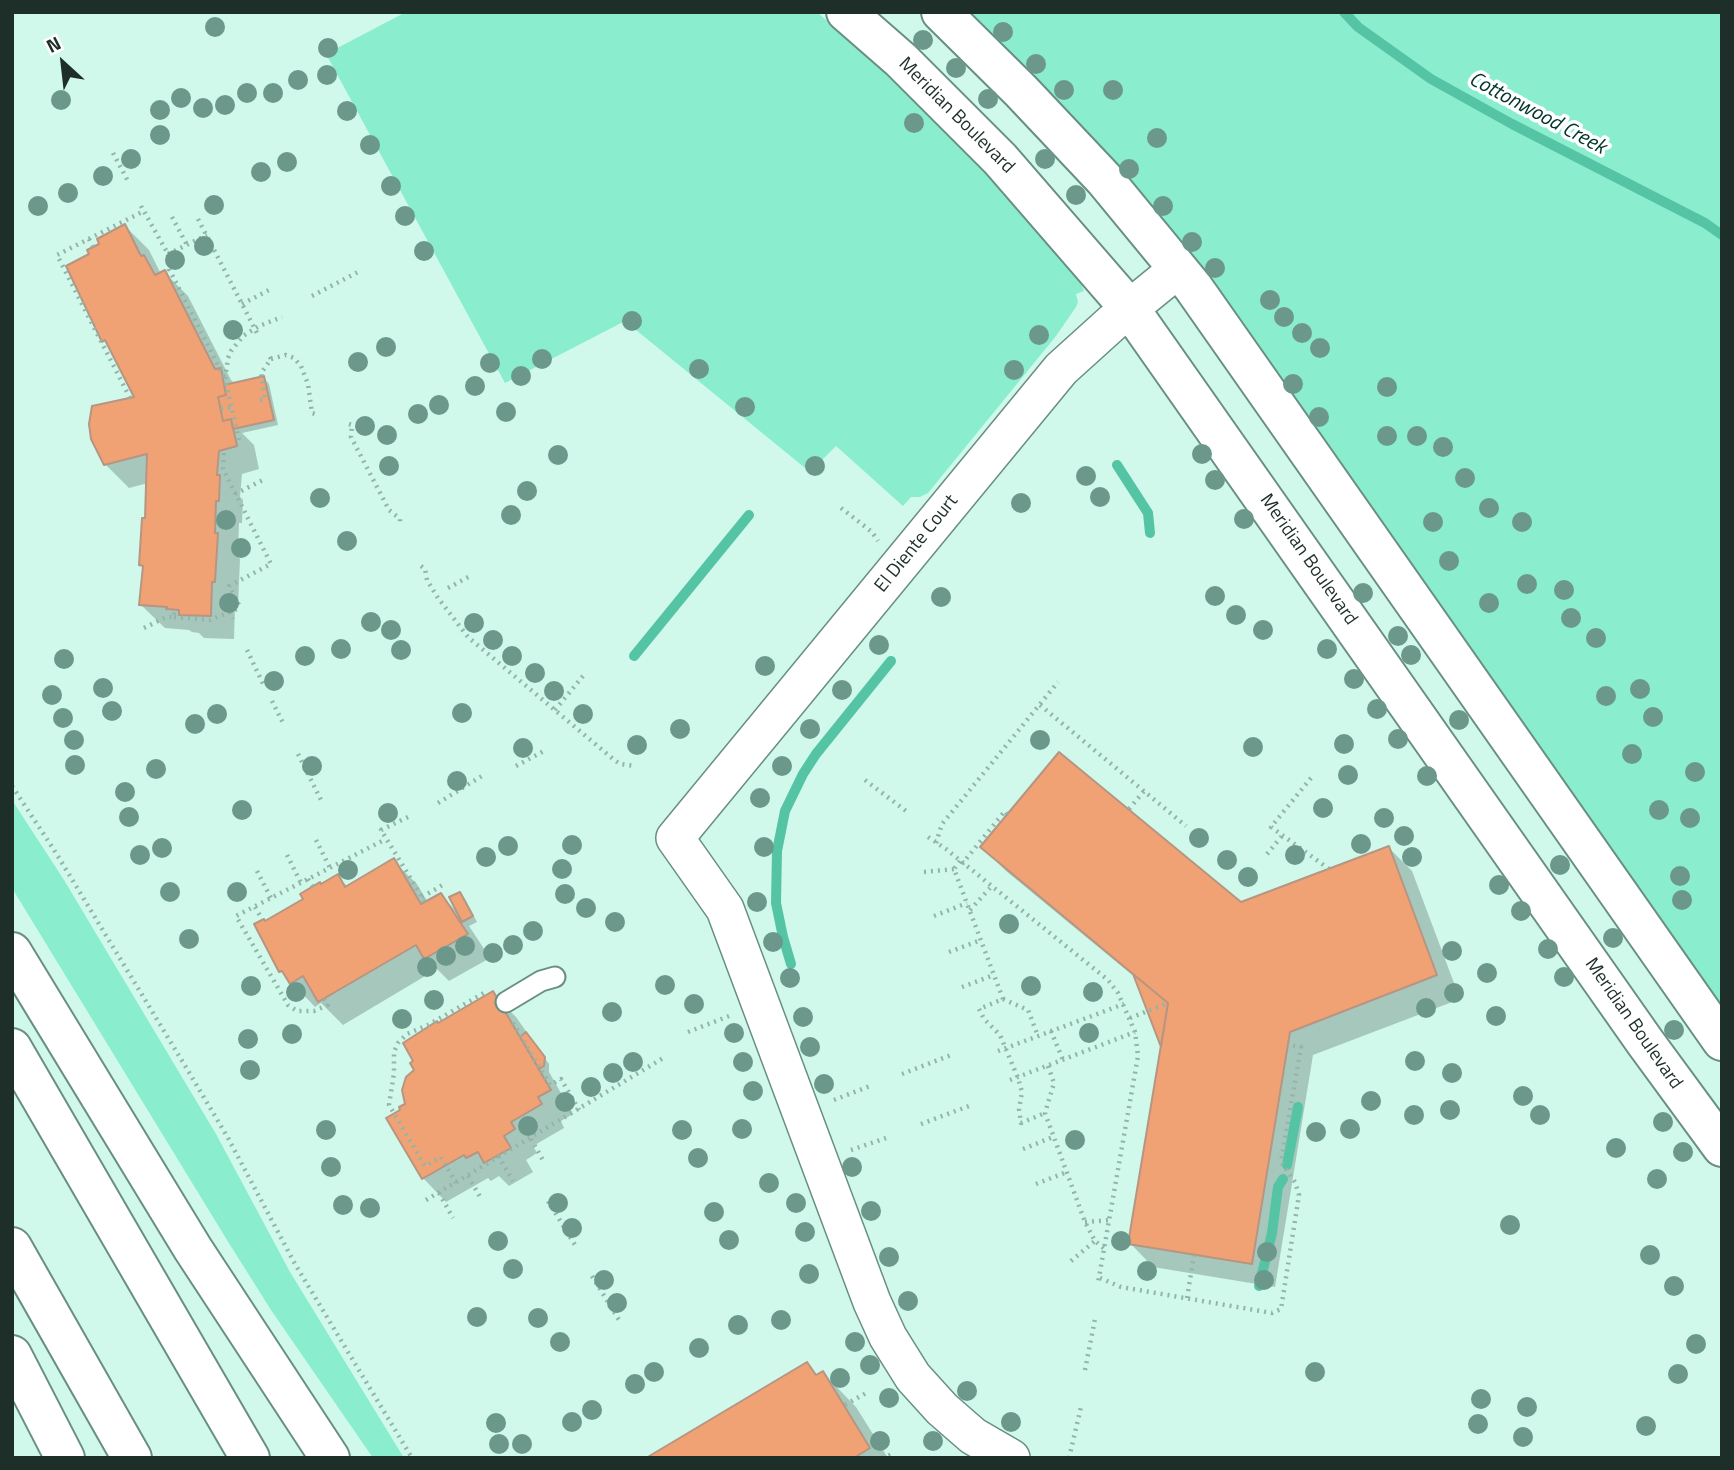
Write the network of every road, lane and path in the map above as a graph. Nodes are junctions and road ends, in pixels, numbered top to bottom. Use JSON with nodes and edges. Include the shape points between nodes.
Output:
{"nodes":[{"id":1,"x":846,"y":12,"type":"edge"},
{"id":2,"x":941,"y":12,"type":"edge"},
{"id":3,"x":113,"y":153,"type":"dead end"},
{"id":4,"x":129,"y":183,"type":"dead end"},
{"id":5,"x":172,"y":217,"type":"dead end"},
{"id":6,"x":198,"y":219,"type":"dead end"},
{"id":7,"x":207,"y":235,"type":"junction"},
{"id":8,"x":89,"y":239,"type":"junction"},
{"id":9,"x":187,"y":245,"type":"junction"},
{"id":10,"x":93,"y":247,"type":"dead end"},
{"id":11,"x":168,"y":254,"type":"junction"},
{"id":12,"x":1178,"y":269,"type":"junction"},
{"id":13,"x":358,"y":272,"type":"dead end"},
{"id":14,"x":269,"y":290,"type":"dead end"},
{"id":15,"x":312,"y":296,"type":"dead end"},
{"id":16,"x":242,"y":304,"type":"junction"},
{"id":17,"x":1130,"y":309,"type":"junction"},
{"id":18,"x":282,"y":317,"type":"dead end"},
{"id":19,"x":256,"y":331,"type":"junction"},
{"id":20,"x":225,"y":379,"type":"junction"},
{"id":21,"x":130,"y":398,"type":"dead end"},
{"id":22,"x":260,"y":400,"type":"dead end"},
{"id":23,"x":231,"y":407,"type":"junction"},
{"id":24,"x":221,"y":409,"type":"dead end"},
{"id":25,"x":315,"y":414,"type":"dead end"},
{"id":26,"x":349,"y":424,"type":"dead end"},
{"id":27,"x":239,"y":440,"type":"dead end"},
{"id":28,"x":223,"y":450,"type":"dead end"},
{"id":29,"x":263,"y":480,"type":"dead end"},
{"id":30,"x":235,"y":494,"type":"junction"},
{"id":31,"x":841,"y":508,"type":"dead end"},
{"id":32,"x":400,"y":524,"type":"dead end"},
{"id":33,"x":879,"y":549,"type":"dead end"},
{"id":34,"x":421,"y":566,"type":"dead end"},
{"id":35,"x":472,"y":575,"type":"dead end"},
{"id":36,"x":447,"y":588,"type":"dead end"},
{"id":37,"x":174,"y":610,"type":"dead end"},
{"id":38,"x":230,"y":612,"type":"junction"},
{"id":39,"x":174,"y":617,"type":"junction"},
{"id":40,"x":233,"y":619,"type":"dead end"},
{"id":41,"x":144,"y":628,"type":"dead end"},
{"id":42,"x":247,"y":650,"type":"dead end"},
{"id":43,"x":583,"y":676,"type":"dead end"},
{"id":44,"x":1058,"y":682,"type":"dead end"},
{"id":45,"x":265,"y":688,"type":"dead end"},
{"id":46,"x":272,"y":701,"type":"dead end"},
{"id":47,"x":1040,"y":705,"type":"junction"},
{"id":48,"x":555,"y":710,"type":"junction"},
{"id":49,"x":283,"y":723,"type":"dead end"},
{"id":50,"x":544,"y":751,"type":"dead end"},
{"id":51,"x":298,"y":754,"type":"dead end"},
{"id":52,"x":516,"y":766,"type":"dead end"},
{"id":53,"x":635,"y":766,"type":"dead end"},
{"id":54,"x":482,"y":776,"type":"dead end"},
{"id":55,"x":1311,"y":778,"type":"dead end"},
{"id":56,"x":865,"y":780,"type":"dead end"},
{"id":57,"x":12,"y":786,"type":"edge"},
{"id":58,"x":1144,"y":791,"type":"junction"},
{"id":59,"x":321,"y":800,"type":"dead end"},
{"id":60,"x":438,"y":803,"type":"dead end"},
{"id":61,"x":1129,"y":809,"type":"dead end"},
{"id":62,"x":906,"y":811,"type":"dead end"},
{"id":63,"x":1007,"y":814,"type":"dead end"},
{"id":64,"x":408,"y":817,"type":"dead end"},
{"id":65,"x":1186,"y":826,"type":"dead end"},
{"id":66,"x":1282,"y":836,"type":"junction"},
{"id":67,"x":928,"y":837,"type":"dead end"},
{"id":68,"x":386,"y":839,"type":"junction"},
{"id":69,"x":316,"y":840,"type":"dead end"},
{"id":70,"x":936,"y":843,"type":"junction"},
{"id":71,"x":1267,"y":854,"type":"dead end"},
{"id":72,"x":286,"y":855,"type":"dead end"},
{"id":73,"x":961,"y":863,"type":"junction"},
{"id":74,"x":330,"y":868,"type":"junction"},
{"id":75,"x":954,"y":869,"type":"junction"},
{"id":76,"x":1329,"y":869,"type":"dead end"},
{"id":77,"x":257,"y":871,"type":"dead end"},
{"id":78,"x":924,"y":872,"type":"dead end"},
{"id":79,"x":308,"y":879,"type":"junction"},
{"id":80,"x":301,"y":883,"type":"junction"},
{"id":81,"x":446,"y":883,"type":"dead end"},
{"id":82,"x":313,"y":887,"type":"dead end"},
{"id":83,"x":990,"y":888,"type":"dead end"},
{"id":84,"x":271,"y":898,"type":"junction"},
{"id":85,"x":967,"y":903,"type":"junction"},
{"id":86,"x":255,"y":907,"type":"junction"},
{"id":87,"x":970,"y":910,"type":"junction"},
{"id":88,"x":934,"y":916,"type":"dead end"},
{"id":89,"x":262,"y":919,"type":"dead end"},
{"id":90,"x":981,"y":940,"type":"junction"},
{"id":91,"x":12,"y":952,"type":"edge"},
{"id":92,"x":949,"y":952,"type":"dead end"},
{"id":93,"x":994,"y":975,"type":"junction"},
{"id":94,"x":555,"y":977,"type":"dead end"},
{"id":95,"x":962,"y":987,"type":"dead end"},
{"id":96,"x":324,"y":999,"type":"dead end"},
{"id":97,"x":1003,"y":999,"type":"junction"},
{"id":98,"x":1168,"y":1003,"type":"dead end"},
{"id":99,"x":503,"y":1004,"type":"junction"},
{"id":100,"x":1124,"y":1004,"type":"junction"},
{"id":101,"x":736,"y":1014,"type":"dead end"},
{"id":102,"x":1130,"y":1018,"type":"junction"},
{"id":103,"x":1051,"y":1031,"type":"junction"},
{"id":104,"x":1135,"y":1031,"type":"junction"},
{"id":105,"x":688,"y":1032,"type":"dead end"},
{"id":106,"x":1038,"y":1036,"type":"junction"},
{"id":107,"x":1722,"y":1041,"type":"edge"},
{"id":108,"x":1287,"y":1045,"type":"dead end"},
{"id":109,"x":12,"y":1048,"type":"edge"},
{"id":110,"x":1007,"y":1048,"type":"junction"},
{"id":111,"x":998,"y":1051,"type":"dead end"},
{"id":112,"x":951,"y":1055,"type":"dead end"},
{"id":113,"x":665,"y":1057,"type":"dead end"},
{"id":114,"x":1063,"y":1060,"type":"junction"},
{"id":115,"x":1048,"y":1066,"type":"junction"},
{"id":116,"x":902,"y":1074,"type":"dead end"},
{"id":117,"x":1018,"y":1077,"type":"junction"},
{"id":118,"x":1010,"y":1080,"type":"dead end"},
{"id":119,"x":870,"y":1086,"type":"dead end"},
{"id":120,"x":823,"y":1104,"type":"dead end"},
{"id":121,"x":969,"y":1106,"type":"dead end"},
{"id":122,"x":579,"y":1110,"type":"junction"},
{"id":123,"x":1045,"y":1113,"type":"junction"},
{"id":124,"x":921,"y":1125,"type":"dead end"},
{"id":125,"x":888,"y":1136,"type":"dead end"},
{"id":126,"x":1054,"y":1137,"type":"junction"},
{"id":127,"x":530,"y":1139,"type":"junction"},
{"id":128,"x":1722,"y":1147,"type":"edge"},
{"id":129,"x":1023,"y":1149,"type":"dead end"},
{"id":130,"x":846,"y":1151,"type":"dead end"},
{"id":131,"x":498,"y":1157,"type":"junction"},
{"id":132,"x":544,"y":1162,"type":"dead end"},
{"id":133,"x":1066,"y":1172,"type":"junction"},
{"id":134,"x":467,"y":1176,"type":"junction"},
{"id":135,"x":513,"y":1181,"type":"dead end"},
{"id":136,"x":456,"y":1182,"type":"junction"},
{"id":137,"x":1036,"y":1184,"type":"dead end"},
{"id":138,"x":439,"y":1193,"type":"junction"},
{"id":139,"x":426,"y":1200,"type":"dead end"},
{"id":140,"x":482,"y":1200,"type":"dead end"},
{"id":141,"x":548,"y":1201,"type":"dead end"},
{"id":142,"x":453,"y":1218,"type":"dead end"},
{"id":143,"x":1110,"y":1220,"type":"junction"},
{"id":144,"x":1085,"y":1222,"type":"junction"},
{"id":145,"x":1095,"y":1241,"type":"junction"},
{"id":146,"x":575,"y":1245,"type":"dead end"},
{"id":147,"x":12,"y":1247,"type":"edge"},
{"id":148,"x":1105,"y":1249,"type":"junction"},
{"id":149,"x":1194,"y":1255,"type":"dead end"},
{"id":150,"x":1071,"y":1261,"type":"dead end"},
{"id":151,"x":592,"y":1276,"type":"dead end"},
{"id":152,"x":1187,"y":1298,"type":"junction"},
{"id":153,"x":1095,"y":1319,"type":"dead end"},
{"id":154,"x":620,"y":1321,"type":"dead end"},
{"id":155,"x":12,"y":1355,"type":"edge"},
{"id":156,"x":1085,"y":1370,"type":"dead end"},
{"id":157,"x":866,"y":1393,"type":"dead end"},
{"id":158,"x":845,"y":1405,"type":"dead end"},
{"id":159,"x":1081,"y":1407,"type":"dead end"},
{"id":160,"x":895,"y":1453,"type":"dead end"},
{"id":161,"x":65,"y":1458,"type":"edge"},
{"id":162,"x":132,"y":1458,"type":"edge"},
{"id":163,"x":250,"y":1458,"type":"edge"},
{"id":164,"x":330,"y":1458,"type":"edge"},
{"id":165,"x":412,"y":1458,"type":"edge"},
{"id":166,"x":882,"y":1458,"type":"edge"},
{"id":167,"x":1011,"y":1458,"type":"edge"},
{"id":168,"x":1069,"y":1458,"type":"edge"}],
"edges":[{"from":1,"to":17,"type":"main road","name":"Meridian Boulevard","via":[[1000,159]]},
{"from":2,"to":12,"type":"main road","via":[[1076,148]]},
{"from":3,"to":4,"type":"path"},
{"from":5,"to":9,"type":"path"},
{"from":6,"to":7,"type":"path"},
{"from":7,"to":9,"type":"path"},
{"from":7,"to":16,"type":"path"},
{"from":8,"to":10,"type":"path"},
{"from":8,"to":11,"type":"path","via":[[143,208]]},
{"from":8,"to":21,"type":"path","via":[[57,256]]},
{"from":9,"to":11,"type":"path"},
{"from":11,"to":20,"type":"path","via":[[169,270]]},
{"from":12,"to":17,"type":"street","name":"El Diente Court"},
{"from":12,"to":107,"type":"main road"},
{"from":13,"to":15,"type":"path"},
{"from":14,"to":16,"type":"path"},
{"from":16,"to":19,"type":"path"},
{"from":17,"to":128,"type":"main road","name":"Meridian Boulevard"},
{"from":17,"to":167,"type":"street","name":"El Diente Court","via":[[1061,369],[676,838],[727,913],[891,1344],[942,1409],[973,1436]]},
{"from":18,"to":19,"type":"path"},
{"from":19,"to":20,"type":"path","via":[[243,336],[231,351]]},
{"from":20,"to":23,"type":"path"},
{"from":22,"to":25,"type":"path","via":[[265,399],[261,373],[270,357],[286,355],[302,366]]},
{"from":23,"to":24,"type":"path"},
{"from":23,"to":27,"type":"path"},
{"from":26,"to":32,"type":"path","via":[[351,437]]},
{"from":28,"to":30,"type":"path","via":[[223,469]]},
{"from":29,"to":30,"type":"path"},
{"from":30,"to":38,"type":"path","via":[[271,564],[229,586],[239,605]]},
{"from":31,"to":33,"type":"path","via":[[872,532]]},
{"from":34,"to":48,"type":"path","via":[[468,637]]},
{"from":35,"to":36,"type":"path"},
{"from":37,"to":39,"type":"path"},
{"from":38,"to":39,"type":"path","via":[[210,620]]},
{"from":38,"to":40,"type":"path"},
{"from":39,"to":41,"type":"path"},
{"from":42,"to":45,"type":"path"},
{"from":43,"to":48,"type":"path"},
{"from":44,"to":47,"type":"path"},
{"from":46,"to":49,"type":"path"},
{"from":47,"to":58,"type":"path"},
{"from":47,"to":70,"type":"path","via":[[942,824]]},
{"from":48,"to":53,"type":"path","via":[[620,764]]},
{"from":50,"to":52,"type":"path"},
{"from":51,"to":59,"type":"path"},
{"from":54,"to":60,"type":"path"},
{"from":55,"to":66,"type":"path","via":[[1271,827]]},
{"from":56,"to":62,"type":"path"},
{"from":57,"to":165,"type":"path","via":[[187,1069],[295,1264]]},
{"from":58,"to":61,"type":"path"},
{"from":58,"to":65,"type":"path"},
{"from":63,"to":73,"type":"path","via":[[1005,811]]},
{"from":64,"to":68,"type":"path","via":[[381,830]]},
{"from":66,"to":71,"type":"path"},
{"from":66,"to":76,"type":"path"},
{"from":67,"to":70,"type":"path"},
{"from":68,"to":74,"type":"path"},
{"from":68,"to":81,"type":"path","via":[[423,900]]},
{"from":69,"to":74,"type":"path"},
{"from":70,"to":73,"type":"path"},
{"from":72,"to":80,"type":"path"},
{"from":73,"to":75,"type":"path"},
{"from":73,"to":100,"type":"path","via":[[1108,980]]},
{"from":74,"to":79,"type":"path"},
{"from":75,"to":78,"type":"path"},
{"from":75,"to":85,"type":"path"},
{"from":77,"to":84,"type":"path"},
{"from":79,"to":80,"type":"path"},
{"from":79,"to":82,"type":"path"},
{"from":80,"to":84,"type":"path"},
{"from":83,"to":87,"type":"path"},
{"from":84,"to":86,"type":"path"},
{"from":85,"to":87,"type":"path"},
{"from":85,"to":88,"type":"path"},
{"from":86,"to":89,"type":"path"},
{"from":86,"to":96,"type":"path","via":[[236,916],[285,1002],[306,1012],[328,1005]]},
{"from":87,"to":90,"type":"path"},
{"from":90,"to":92,"type":"path"},
{"from":90,"to":93,"type":"path"},
{"from":91,"to":164,"type":"main road","via":[[183,1233]]},
{"from":93,"to":95,"type":"path"},
{"from":93,"to":97,"type":"path"},
{"from":94,"to":99,"type":"lane"},
{"from":97,"to":106,"type":"path","via":[[1028,1010]]},
{"from":97,"to":110,"type":"path","via":[[979,1009]]},
{"from":98,"to":102,"type":"path"},
{"from":99,"to":122,"type":"path","via":[[550,1085],[561,1079]]},
{"from":99,"to":136,"type":"path","via":[[407,1034],[394,1052],[389,1105],[425,1166],[441,1157]]},
{"from":100,"to":102,"type":"path"},
{"from":100,"to":103,"type":"path"},
{"from":101,"to":105,"type":"path"},
{"from":102,"to":104,"type":"path"},
{"from":103,"to":106,"type":"path"},
{"from":103,"to":114,"type":"path"},
{"from":104,"to":114,"type":"path"},
{"from":104,"to":143,"type":"path","via":[[1138,1056]]},
{"from":106,"to":110,"type":"path"},
{"from":108,"to":152,"type":"path","via":[[1301,1047],[1281,1163],[1299,1195],[1281,1309],[1272,1313]]},
{"from":109,"to":163,"type":"main road"},
{"from":110,"to":111,"type":"path"},
{"from":110,"to":117,"type":"path"},
{"from":112,"to":116,"type":"path"},
{"from":113,"to":122,"type":"path"},
{"from":114,"to":115,"type":"path"},
{"from":115,"to":117,"type":"path"},
{"from":115,"to":123,"type":"path","via":[[1054,1083]]},
{"from":117,"to":118,"type":"path"},
{"from":117,"to":123,"type":"path","via":[[1021,1123]]},
{"from":119,"to":120,"type":"path"},
{"from":121,"to":124,"type":"path"},
{"from":122,"to":127,"type":"path"},
{"from":123,"to":126,"type":"path"},
{"from":125,"to":130,"type":"path"},
{"from":126,"to":129,"type":"path"},
{"from":126,"to":133,"type":"path"},
{"from":127,"to":131,"type":"path"},
{"from":127,"to":132,"type":"path"},
{"from":131,"to":134,"type":"path"},
{"from":131,"to":135,"type":"path"},
{"from":133,"to":137,"type":"path"},
{"from":133,"to":144,"type":"path"},
{"from":134,"to":136,"type":"path"},
{"from":134,"to":140,"type":"path"},
{"from":136,"to":138,"type":"path"},
{"from":138,"to":139,"type":"path"},
{"from":138,"to":142,"type":"path"},
{"from":141,"to":146,"type":"path"},
{"from":143,"to":144,"type":"path"},
{"from":143,"to":148,"type":"path"},
{"from":144,"to":145,"type":"path"},
{"from":145,"to":148,"type":"path"},
{"from":145,"to":150,"type":"path"},
{"from":147,"to":162,"type":"main road"},
{"from":148,"to":152,"type":"path","via":[[1099,1280]]},
{"from":149,"to":152,"type":"path"},
{"from":151,"to":154,"type":"path"},
{"from":153,"to":156,"type":"path"},
{"from":155,"to":161,"type":"main road"},
{"from":157,"to":158,"type":"path"},
{"from":159,"to":168,"type":"path"},
{"from":160,"to":166,"type":"path"}]}
